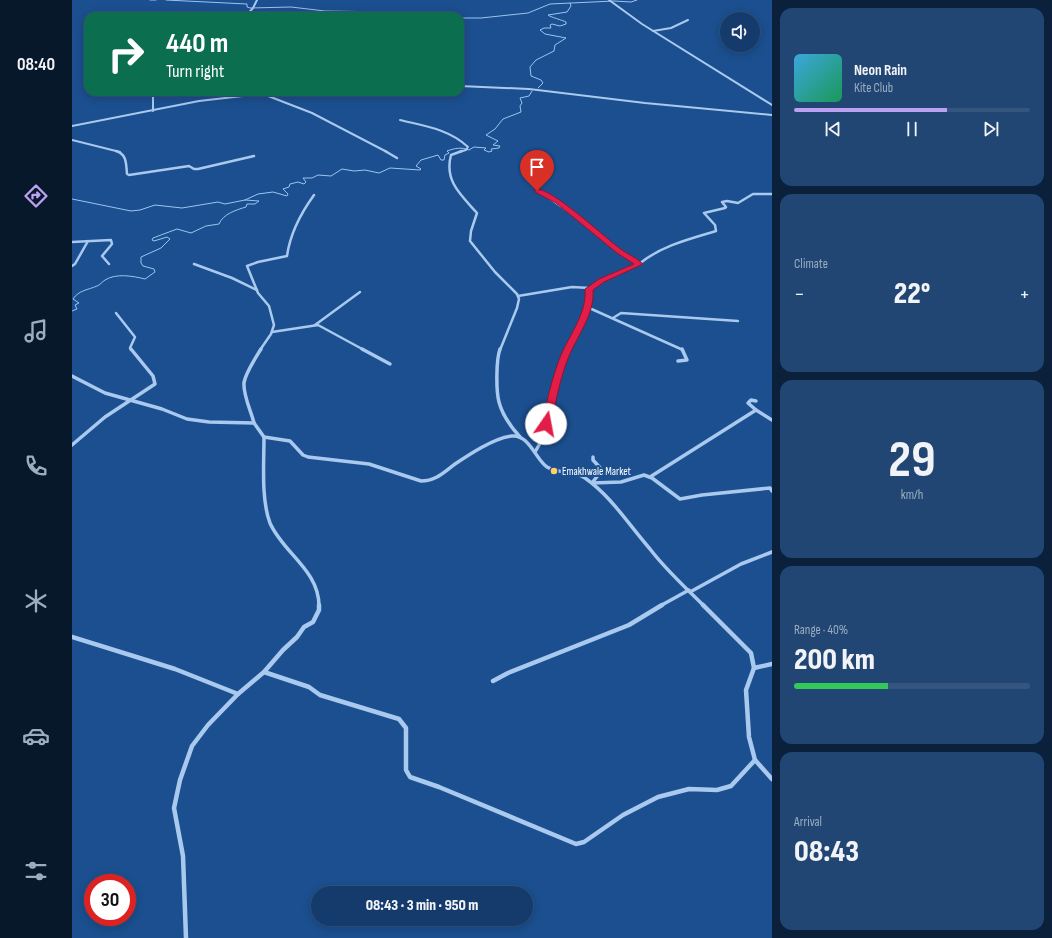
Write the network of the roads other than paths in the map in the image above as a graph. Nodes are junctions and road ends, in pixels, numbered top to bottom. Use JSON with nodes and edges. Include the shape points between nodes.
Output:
{"nodes":[{"id":1,"x":257,"y":0,"type":"edge"},
{"id":2,"x":610,"y":1,"type":"edge"},
{"id":3,"x":250,"y":12,"type":"edge"},
{"id":4,"x":688,"y":20,"type":"dead end"},
{"id":5,"x":653,"y":31,"type":"junction"},
{"id":6,"x":464,"y":86,"type":"edge"},
{"id":7,"x":153,"y":96,"type":"edge"},
{"id":8,"x":237,"y":96,"type":"edge"},
{"id":9,"x":270,"y":96,"type":"edge"},
{"id":10,"x":772,"y":105,"type":"edge"},
{"id":11,"x":153,"y":111,"type":"junction"},
{"id":12,"x":772,"y":115,"type":"edge"},
{"id":13,"x":400,"y":120,"type":"dead end"},
{"id":14,"x":72,"y":126,"type":"edge"},
{"id":15,"x":72,"y":140,"type":"edge"},
{"id":16,"x":254,"y":156,"type":"dead end"},
{"id":17,"x":397,"y":158,"type":"dead end"},
{"id":18,"x":537,"y":191,"type":"dead end"},
{"id":19,"x":772,"y":194,"type":"edge"},
{"id":20,"x":314,"y":195,"type":"dead end"},
{"id":21,"x":88,"y":241,"type":"junction"},
{"id":22,"x":72,"y":242,"type":"edge"},
{"id":23,"x":109,"y":264,"type":"dead end"},
{"id":24,"x":194,"y":264,"type":"dead end"},
{"id":25,"x":639,"y":264,"type":"junction"},
{"id":26,"x":72,"y":266,"type":"edge"},
{"id":27,"x":590,"y":288,"type":"junction"},
{"id":28,"x":257,"y":290,"type":"junction"},
{"id":29,"x":360,"y":292,"type":"dead end"},
{"id":30,"x":518,"y":296,"type":"junction"},
{"id":31,"x":587,"y":307,"type":"junction"},
{"id":32,"x":116,"y":313,"type":"dead end"},
{"id":33,"x":613,"y":318,"type":"junction"},
{"id":34,"x":738,"y":321,"type":"dead end"},
{"id":35,"x":315,"y":325,"type":"junction"},
{"id":36,"x":272,"y":332,"type":"junction"},
{"id":37,"x":678,"y":361,"type":"dead end"},
{"id":38,"x":390,"y":364,"type":"dead end"},
{"id":39,"x":72,"y":376,"type":"edge"},
{"id":40,"x":131,"y":401,"type":"junction"},
{"id":41,"x":756,"y":401,"type":"dead end"},
{"id":42,"x":756,"y":410,"type":"junction"},
{"id":43,"x":772,"y":420,"type":"edge"},
{"id":44,"x":254,"y":423,"type":"junction"},
{"id":45,"x":264,"y":437,"type":"junction"},
{"id":46,"x":520,"y":438,"type":"junction"},
{"id":47,"x":72,"y":445,"type":"edge"},
{"id":48,"x":535,"y":452,"type":"junction"},
{"id":49,"x":593,"y":457,"type":"dead end"},
{"id":50,"x":650,"y":477,"type":"junction"},
{"id":51,"x":592,"y":483,"type":"junction"},
{"id":52,"x":772,"y":491,"type":"edge"},
{"id":53,"x":772,"y":552,"type":"edge"},
{"id":54,"x":690,"y":591,"type":"junction"},
{"id":55,"x":72,"y":637,"type":"edge"},
{"id":56,"x":772,"y":664,"type":"edge"},
{"id":57,"x":754,"y":668,"type":"junction"},
{"id":58,"x":264,"y":672,"type":"junction"},
{"id":59,"x":493,"y":681,"type":"dead end"},
{"id":60,"x":238,"y":694,"type":"junction"},
{"id":61,"x":755,"y":760,"type":"junction"},
{"id":62,"x":772,"y":779,"type":"edge"},
{"id":63,"x":186,"y":938,"type":"edge"}],
"edges":[{"from":1,"to":3,"type":"street"},
{"from":2,"to":5,"type":"street"},
{"from":4,"to":5,"type":"street","via":[[671,28]]},
{"from":5,"to":10,"type":"street"},
{"from":6,"to":12,"type":"street","via":[[537,90]]},
{"from":7,"to":11,"type":"street"},
{"from":8,"to":11,"type":"street"},
{"from":9,"to":17,"type":"street","via":[[312,113]]},
{"from":11,"to":14,"type":"street"},
{"from":13,"to":30,"type":"street","via":[[446,132],[467,146],[467,150],[452,155],[449,165],[450,177],[455,187],[477,214],[470,241]]},
{"from":15,"to":16,"type":"street","via":[[122,153],[129,175],[189,166],[198,169]]},
{"from":18,"to":25,"type":"street","via":[[558,202],[620,252]]},
{"from":19,"to":25,"type":"street","via":[[753,194],[738,203],[722,202],[725,208],[704,213],[715,225],[716,231],[681,241],[649,256]]},
{"from":20,"to":28,"type":"street","via":[[298,221],[287,256],[248,266]]},
{"from":21,"to":22,"type":"street"},
{"from":21,"to":23,"type":"street","via":[[113,242],[102,256]]},
{"from":21,"to":26,"type":"street"},
{"from":24,"to":28,"type":"street"},
{"from":25,"to":27,"type":"street","via":[[601,280]]},
{"from":27,"to":30,"type":"street","via":[[572,287]]},
{"from":27,"to":31,"type":"street"},
{"from":28,"to":36,"type":"street","via":[[269,306],[273,320]]},
{"from":29,"to":35,"type":"street"},
{"from":30,"to":46,"type":"street","via":[[517,308],[498,354],[497,372],[499,402]]},
{"from":31,"to":33,"type":"street"},
{"from":31,"to":48,"type":"street","via":[[556,379],[541,444]]},
{"from":32,"to":40,"type":"street","via":[[135,337],[130,348],[155,382]]},
{"from":33,"to":34,"type":"street","via":[[621,313]]},
{"from":33,"to":37,"type":"street","via":[[683,349],[687,360]]},
{"from":35,"to":36,"type":"street"},
{"from":35,"to":38,"type":"street"},
{"from":36,"to":44,"type":"street","via":[[255,358],[244,382]]},
{"from":39,"to":40,"type":"street","via":[[101,392]]},
{"from":40,"to":44,"type":"street","via":[[193,421]]},
{"from":40,"to":47,"type":"street","via":[[105,417]]},
{"from":41,"to":42,"type":"street","via":[[751,400],[748,403]]},
{"from":42,"to":43,"type":"street"},
{"from":42,"to":50,"type":"street"},
{"from":44,"to":45,"type":"street"},
{"from":45,"to":46,"type":"street","via":[[290,441],[302,455],[308,457],[369,464],[428,482],[490,444],[511,436]]},
{"from":45,"to":58,"type":"street","via":[[264,472],[269,518],[278,537],[310,576],[316,587],[320,605],[313,622],[282,650]]},
{"from":46,"to":48,"type":"street"},
{"from":48,"to":51,"type":"street","via":[[550,468],[577,473]]},
{"from":49,"to":51,"type":"street","via":[[602,470]]},
{"from":50,"to":51,"type":"street","via":[[641,475],[623,481]]},
{"from":50,"to":52,"type":"street","via":[[680,499],[770,488]]},
{"from":51,"to":54,"type":"street","via":[[657,558]]},
{"from":53,"to":54,"type":"street","via":[[740,564]]},
{"from":54,"to":57,"type":"street","via":[[751,653]]},
{"from":54,"to":59,"type":"street","via":[[629,625]]},
{"from":55,"to":60,"type":"street","via":[[174,669]]},
{"from":56,"to":57,"type":"street"},
{"from":57,"to":61,"type":"street","via":[[746,690],[748,737]]},
{"from":58,"to":60,"type":"street"},
{"from":58,"to":61,"type":"street","via":[[309,687],[320,695],[399,719],[406,728],[406,770],[410,777],[576,844],[586,842],[593,834],[624,814],[672,792],[695,788],[726,789]]},
{"from":60,"to":63,"type":"street","via":[[192,746],[175,798],[175,814],[182,842]]},
{"from":61,"to":62,"type":"street"}]}
